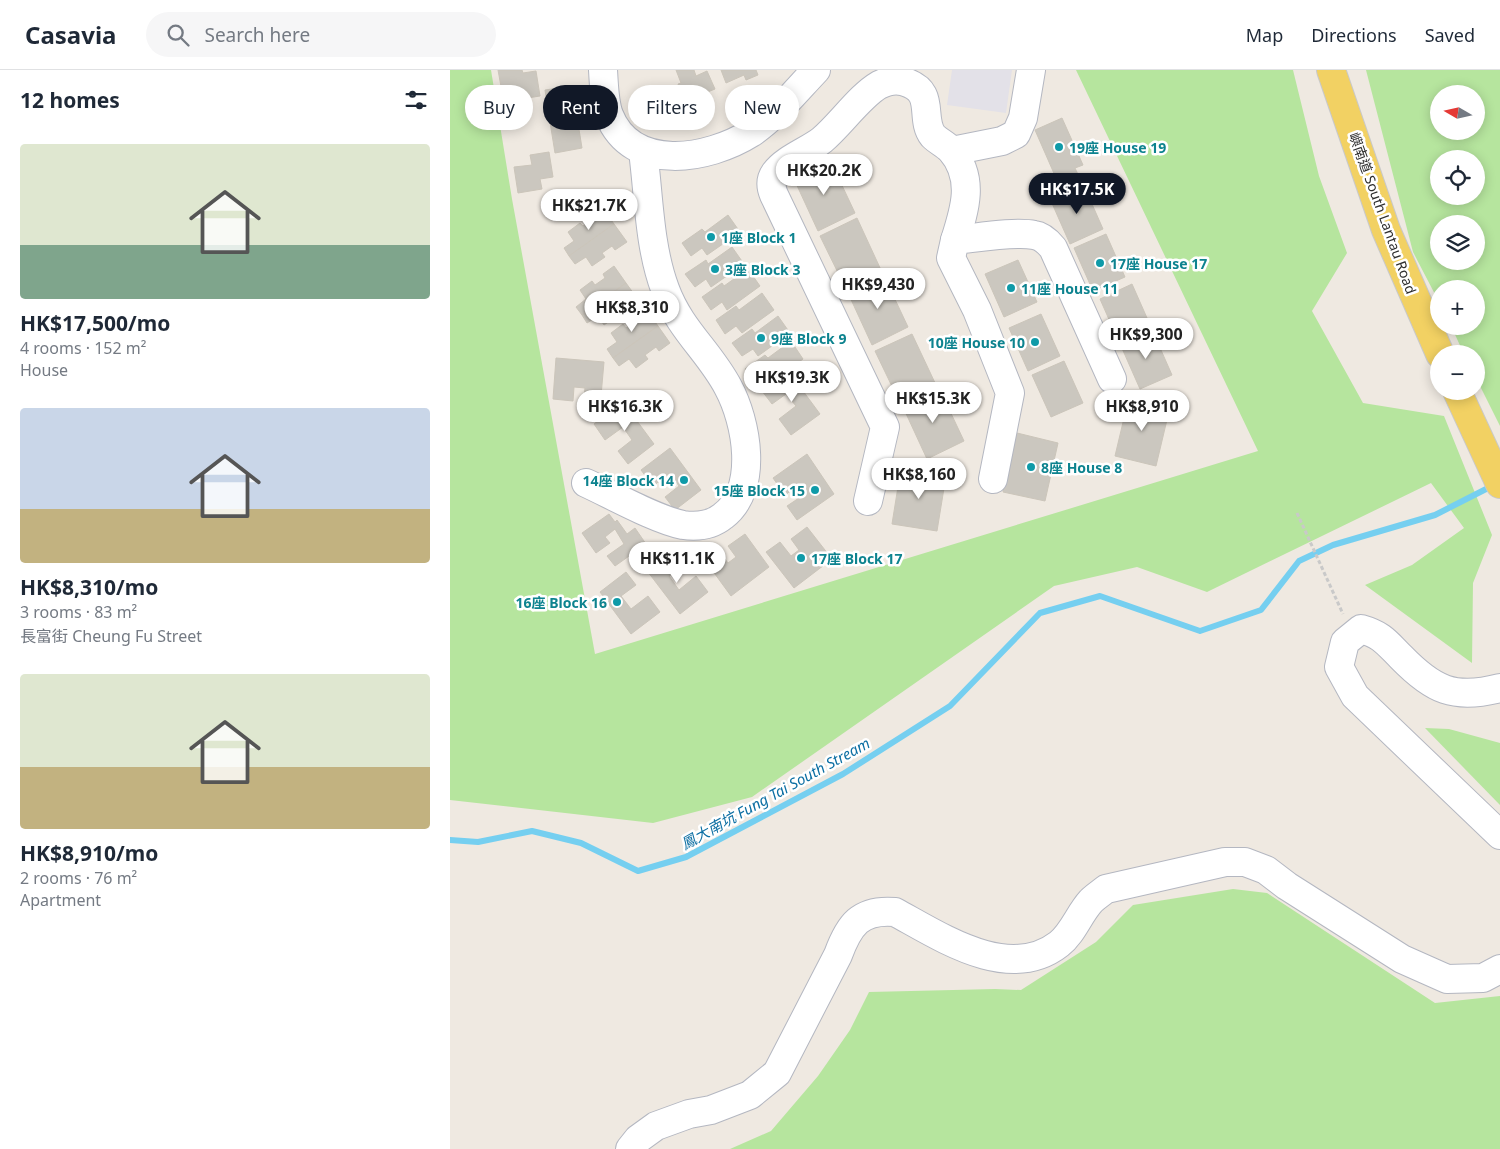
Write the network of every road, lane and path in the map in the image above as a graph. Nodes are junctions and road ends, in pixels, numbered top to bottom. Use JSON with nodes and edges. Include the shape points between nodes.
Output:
{"nodes":[{"id":1,"x":603,"y":70,"type":"edge"},
{"id":2,"x":816,"y":70,"type":"edge"},
{"id":3,"x":1032,"y":70,"type":"edge"},
{"id":4,"x":1331,"y":70,"type":"edge"},
{"id":5,"x":643,"y":151,"type":"junction"},
{"id":6,"x":952,"y":151,"type":"junction"},
{"id":7,"x":955,"y":240,"type":"junction"},
{"id":8,"x":1436,"y":345,"type":"edge"},
{"id":9,"x":1112,"y":379,"type":"dead end"},
{"id":10,"x":1461,"y":400,"type":"edge"},
{"id":11,"x":992,"y":479,"type":"dead end"},
{"id":12,"x":586,"y":482,"type":"dead end"},
{"id":13,"x":1500,"y":484,"type":"edge"},
{"id":14,"x":868,"y":502,"type":"dead end"},
{"id":15,"x":1297,"y":513,"type":"dead end"},
{"id":16,"x":1353,"y":635,"type":"junction"},
{"id":17,"x":1500,"y":688,"type":"edge"},
{"id":18,"x":1500,"y":835,"type":"edge"},
{"id":19,"x":1500,"y":969,"type":"edge"},
{"id":20,"x":630,"y":1149,"type":"edge"}],
"edges":[{"from":1,"to":5,"type":"street","via":[[608,114],[628,142]]},
{"from":2,"to":5,"type":"street","via":[[765,122],[738,141],[708,152],[678,156],[660,156]]},
{"from":3,"to":6,"type":"street","via":[[1023,118],[1016,134],[1002,141]]},
{"from":4,"to":8,"type":"main road","name":"嶼南道 South Lantau Road","via":[[1386,230]]},
{"from":5,"to":12,"type":"street","via":[[660,272],[678,317],[729,388],[745,445],[745,479],[731,510],[717,521],[700,526],[666,520]]},
{"from":6,"to":7,"type":"street","via":[[964,175],[967,201]]},
{"from":6,"to":14,"type":"street","via":[[930,131],[927,105],[919,90],[896,80],[878,86],[823,139],[781,167],[772,180],[774,195],[885,426]]},
{"from":7,"to":9,"type":"street","via":[[1026,234],[1040,236],[1047,241]]},
{"from":7,"to":11,"type":"street","via":[[951,258],[977,310],[1010,393]]},
{"from":10,"to":13,"type":"main road"},
{"from":15,"to":16,"type":"path"},
{"from":16,"to":17,"type":"street","via":[[1361,629],[1378,634],[1433,686],[1458,693],[1482,693]]},
{"from":16,"to":18,"type":"street","via":[[1345,642],[1339,668],[1354,696]]},
{"from":19,"to":20,"type":"street","via":[[1483,978],[1447,979],[1402,959],[1266,870],[1245,862],[1225,862],[1106,889],[1091,902],[1060,943],[1045,954],[1013,960],[987,956],[895,912],[880,911],[860,917],[845,935],[838,955],[777,1073],[750,1095],[656,1126]]}]}
